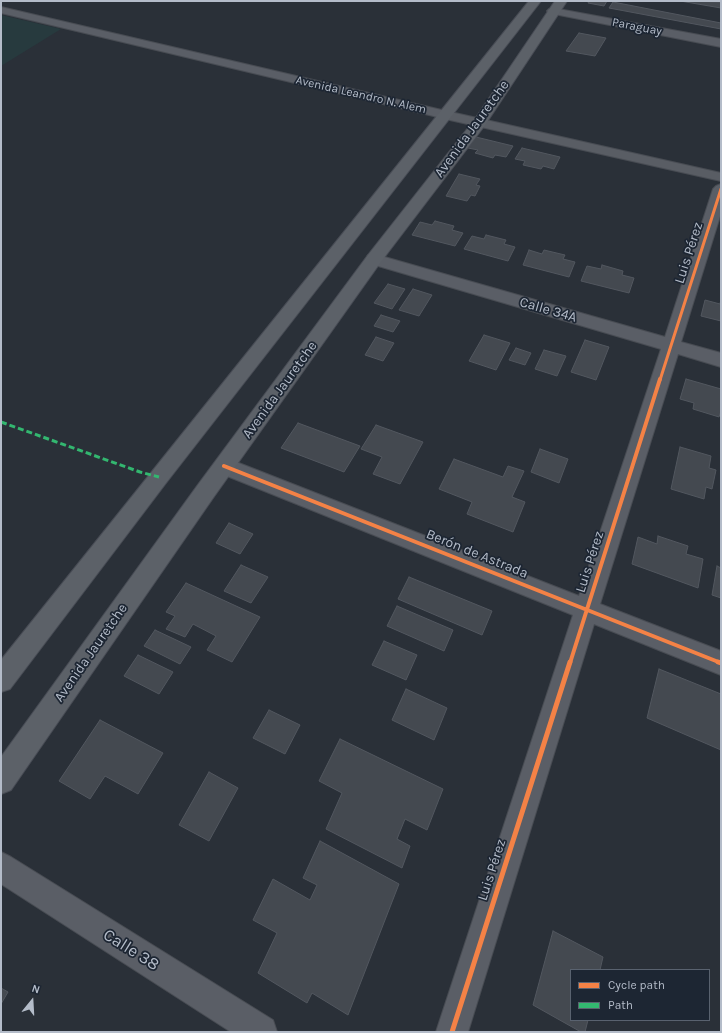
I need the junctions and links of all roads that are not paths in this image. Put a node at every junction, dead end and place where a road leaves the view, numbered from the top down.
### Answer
1 (535, 1) edge
2 (557, 6) edge
3 (1, 10) edge
4 (721, 43) edge
5 (463, 119) junction
6 (721, 177) edge
7 (721, 189) edge
8 (374, 260) junction
9 (671, 346) junction
10 (721, 360) edge
11 (224, 466) junction
12 (587, 610) junction
13 (721, 663) edge
14 (1, 680) edge
15 (1, 780) edge
16 (1, 867) edge
17 (261, 1032) edge
18 (452, 1032) edge

1 - 5 main road, Avenida Jauretche
2 - 4 street, Paraguay
2 - 5 main road, Avenida Jauretche
3 - 5 street, Avenida Leandro N. Alem
5 - 6 main road, Avenida Leandro N. Alem
5 - 8 main road, Avenida Jauretche
5 - 14 main road, Avenida Jauretche
7 - 9 street, Luis Pérez
8 - 9 street, Calle 34A
8 - 11 main road, Avenida Jauretche
9 - 10 street, Calle 34A
9 - 12 street, Luis Pérez
11 - 12 street, Berón de Astrada
11 - 15 main road, Avenida Jauretche
12 - 13 street, Berón de Astrada
12 - 18 street, Luis Pérez
16 - 17 street, Calle 38

